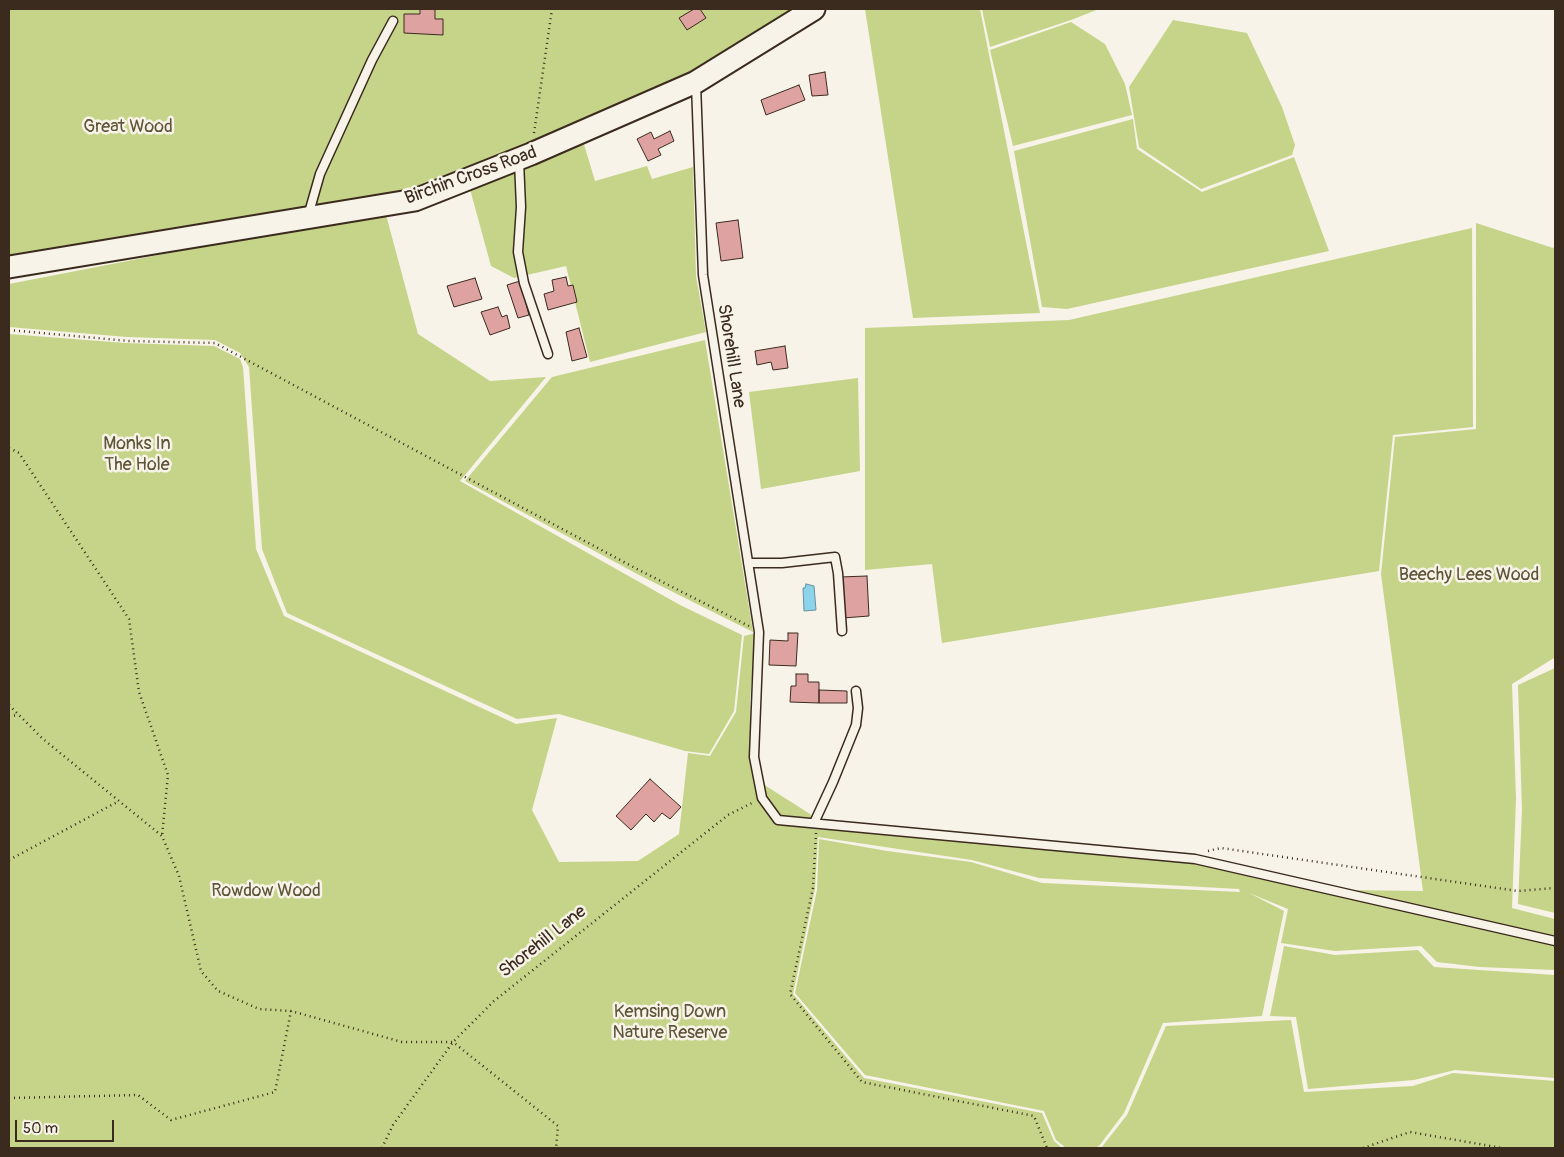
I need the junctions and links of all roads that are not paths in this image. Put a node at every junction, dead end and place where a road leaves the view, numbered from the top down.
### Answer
1 (814, 9) edge
2 (393, 21) dead end
3 (696, 82) junction
4 (525, 157) junction
5 (307, 218) junction
6 (9, 267) edge
7 (548, 354) dead end
8 (748, 563) junction
9 (842, 631) dead end
10 (856, 691) dead end
11 (815, 824) junction
12 (1555, 940) edge

1 - 3 street, Birchin Cross Road
2 - 5 lane
3 - 4 street, Birchin Cross Road
3 - 8 lane, Shorehill Lane
4 - 5 street, Birchin Cross Road
4 - 7 lane
5 - 6 street, Birchin Cross Road
8 - 9 lane
8 - 11 lane, Shorehill Lane
10 - 11 lane
11 - 12 lane

